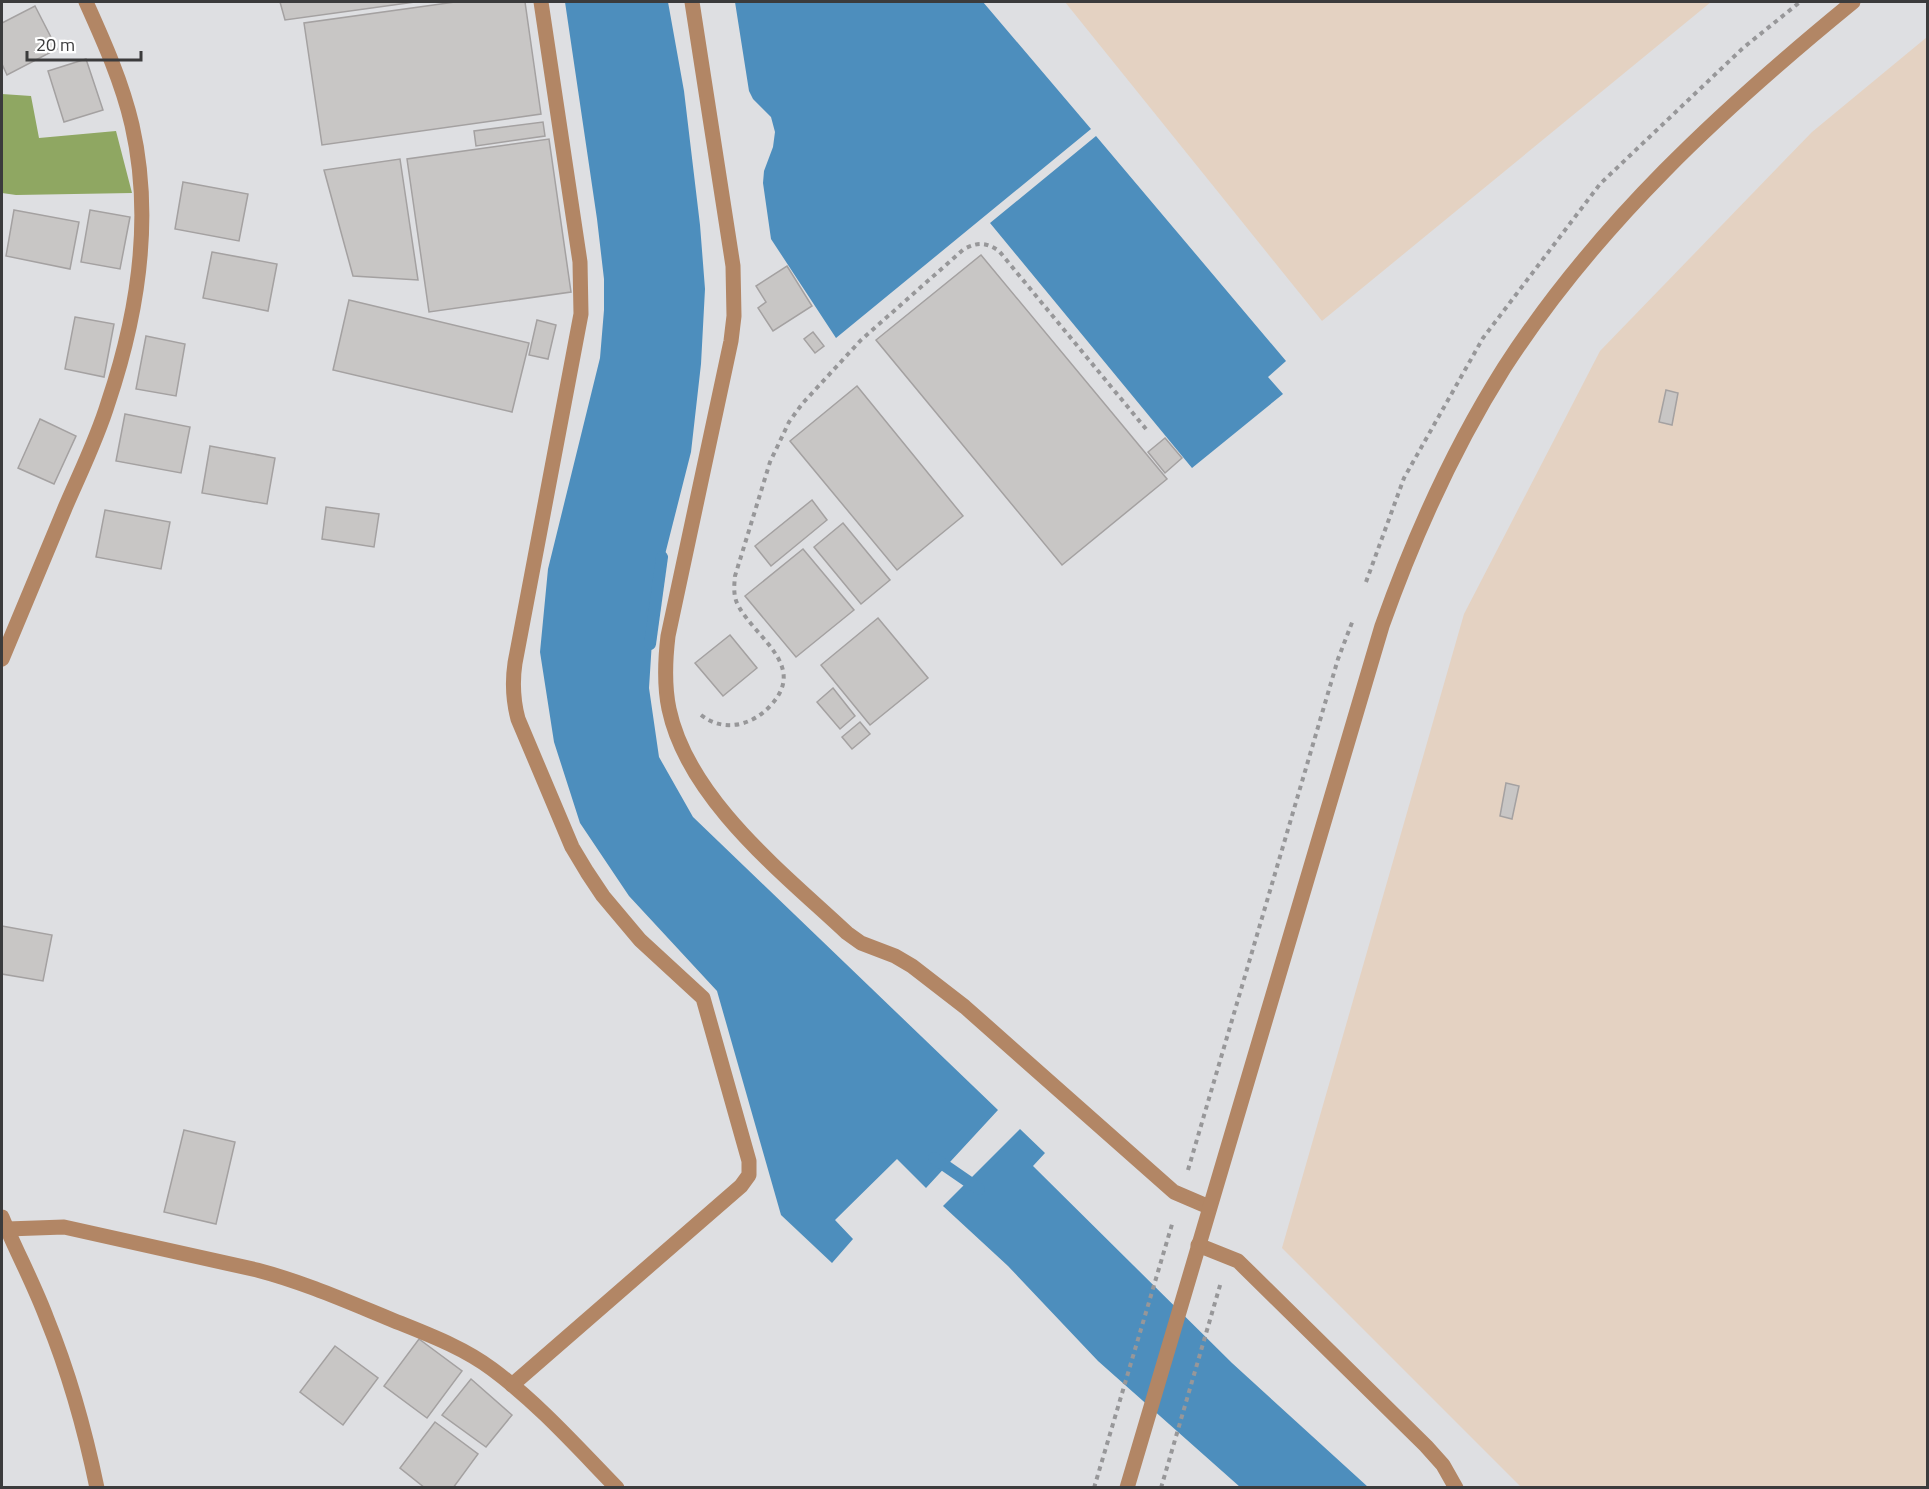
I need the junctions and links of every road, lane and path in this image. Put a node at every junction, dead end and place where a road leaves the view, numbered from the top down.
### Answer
1 (86, 2) edge
2 (541, 2) edge
3 (692, 2) edge
4 (1853, 2) edge
5 (1146, 429) dead end
6 (2, 659) edge
7 (697, 712) dead end
8 (1209, 1207) junction
9 (4, 1223) edge
10 (1172, 1225) dead end
11 (1198, 1245) junction
12 (1224, 1272) dead end
13 (512, 1385) junction
14 (97, 1488) edge
15 (617, 1488) edge
16 (1094, 1488) edge
17 (1127, 1488) edge
18 (1161, 1488) edge
19 (1456, 1488) edge

1 - 6 street
2 - 13 street
3 - 8 street
4 - 8 street
5 - 7 path
8 - 11 street
9 - 13 street
9 - 14 street
10 - 16 path
11 - 17 street
11 - 19 street
12 - 18 path
13 - 15 street

